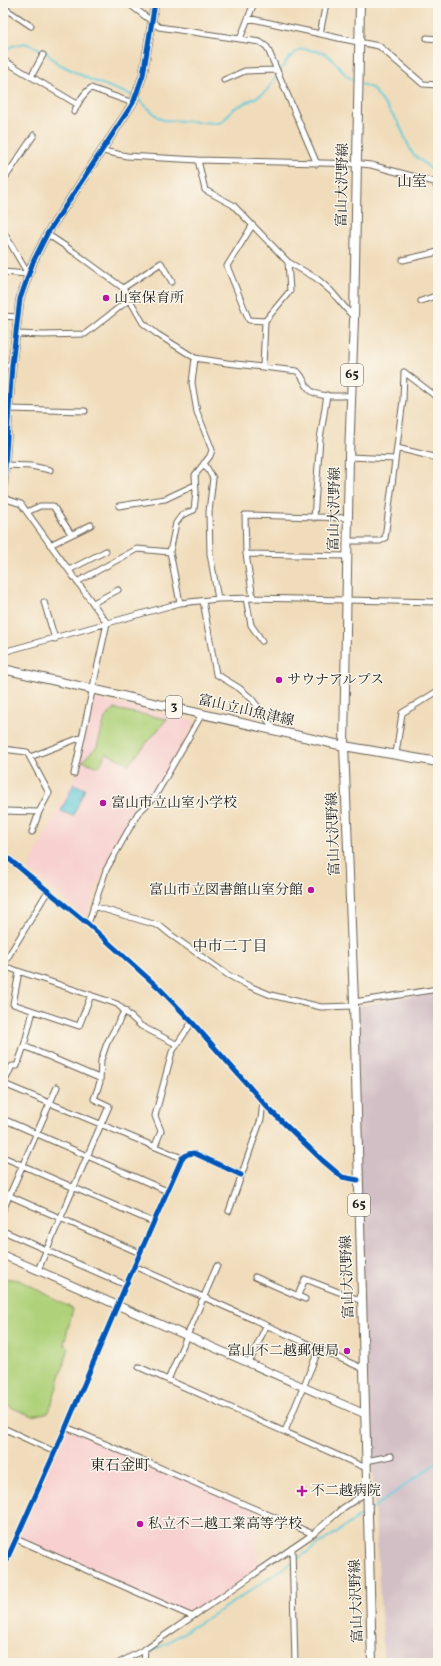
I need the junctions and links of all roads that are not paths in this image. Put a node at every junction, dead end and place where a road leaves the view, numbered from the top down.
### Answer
1 (5, 3) edge
2 (128, 3) edge
3 (155, 3) edge
4 (254, 3) edge
5 (326, 3) edge
6 (360, 3) edge
7 (248, 18) junction
8 (152, 23) junction
9 (31, 26) dead end
10 (320, 34) junction
11 (427, 38) dead end
12 (240, 39) junction
13 (438, 39) edge
14 (359, 42) junction
15 (43, 55) dead end
16 (3, 60) edge
17 (276, 70) junction
18 (31, 77) junction
19 (224, 80) dead end
20 (438, 85) edge
21 (133, 103) junction
22 (77, 104) junction
23 (74, 112) dead end
24 (34, 135) dead end
25 (102, 152) junction
26 (198, 160) junction
27 (357, 163) junction
28 (317, 164) junction
29 (3, 180) edge
30 (436, 182) edge
31 (438, 190) edge
32 (252, 226) junction
33 (3, 231) edge
34 (47, 234) junction
35 (438, 252) edge
36 (402, 260) dead end
37 (288, 262) junction
38 (3, 272) edge
39 (28, 274) junction
40 (172, 282) dead end
41 (123, 288) junction
42 (438, 295) edge
43 (130, 299) junction
44 (421, 301) dead end
45 (3, 316) edge
46 (17, 317) junction
47 (354, 318) junction
48 (266, 321) junction
49 (16, 334) junction
50 (195, 358) junction
51 (3, 365) edge
52 (12, 365) junction
53 (263, 367) junction
54 (327, 395) junction
55 (351, 396) junction
56 (438, 398) edge
57 (7, 406) edge
58 (85, 411) dead end
59 (397, 448) junction
60 (349, 456) junction
61 (438, 458) edge
62 (395, 459) junction
63 (204, 463) junction
64 (5, 465) junction
65 (50, 470) dead end
66 (195, 485) junction
67 (3, 495) edge
68 (3, 498) edge
69 (119, 506) dead end
70 (27, 512) junction
71 (314, 518) junction
72 (348, 518) junction
73 (90, 525) dead end
74 (71, 534) junction
75 (347, 541) junction
76 (50, 545) junction
77 (106, 551) dead end
78 (170, 552) junction
79 (246, 554) junction
80 (347, 556) junction
81 (69, 570) junction
82 (77, 582) junction
83 (118, 590) dead end
84 (246, 598) junction
85 (253, 598) junction
86 (218, 599) junction
87 (203, 600) junction
88 (346, 600) junction
89 (44, 602) dead end
90 (438, 602) edge
91 (93, 603) junction
92 (180, 603) junction
93 (107, 623) junction
94 (55, 638) junction
95 (262, 641) dead end
96 (3, 652) edge
97 (3, 669) edge
98 (92, 689) junction
99 (438, 691) edge
100 (202, 714) junction
101 (275, 731) junction
102 (82, 737) junction
103 (344, 746) junction
104 (3, 749) edge
105 (396, 754) junction
106 (30, 757) junction
107 (438, 762) edge
108 (74, 774) dead end
109 (3, 811) edge
110 (38, 812) junction
111 (32, 832) dead end
112 (3, 854) edge
113 (48, 891) junction
114 (93, 906) junction
115 (88, 924) junction
116 (3, 966) edge
117 (19, 972) junction
118 (438, 988) edge
119 (91, 996) junction
120 (354, 1004) junction
121 (125, 1010) junction
122 (33, 1011) junction
123 (192, 1022) junction
124 (176, 1044) junction
125 (24, 1046) junction
126 (99, 1078) junction
127 (3, 1084) edge
128 (57, 1087) dead end
129 (50, 1102) junction
130 (263, 1102) junction
131 (3, 1119) edge
132 (101, 1125) junction
133 (36, 1134) junction
134 (155, 1146) junction
135 (88, 1156) junction
136 (3, 1157) edge
137 (182, 1158) junction
138 (22, 1165) junction
139 (241, 1175) junction
140 (358, 1180) junction
141 (74, 1187) junction
142 (167, 1191) junction
143 (3, 1193) edge
144 (9, 1196) junction
145 (3, 1210) edge
146 (229, 1211) dead end
147 (61, 1219) junction
148 (154, 1222) junction
149 (3, 1231) edge
150 (47, 1250) junction
151 (140, 1253) junction
152 (3, 1255) edge
153 (134, 1266) junction
154 (217, 1266) dead end
155 (38, 1270) junction
156 (255, 1277) dead end
157 (126, 1285) junction
158 (298, 1296) junction
159 (203, 1297) junction
160 (305, 1299) dead end
161 (362, 1301) junction
162 (118, 1304) junction
163 (266, 1326) junction
164 (187, 1335) junction
165 (319, 1349) junction
166 (250, 1363) junction
167 (139, 1367) dead end
168 (364, 1369) junction
169 (168, 1380) junction
170 (304, 1387) junction
171 (365, 1414) junction
172 (66, 1427) junction
173 (3, 1428) edge
174 (285, 1432) junction
175 (55, 1452) junction
176 (391, 1456) dead end
177 (366, 1464) junction
178 (367, 1492) junction
179 (313, 1534) junction
180 (16, 1539) junction
181 (292, 1548) junction
182 (3, 1568) edge
183 (192, 1616) junction
184 (145, 1648) junction
185 (119, 1663) edge
186 (144, 1663) edge
187 (295, 1663) edge
188 (372, 1663) edge

1 - 9 street
2 - 8 street
3 - 8 street
4 - 7 street
5 - 10 street
6 - 14 main road, 富山大沢野線 / 65
7 - 10 street
7 - 12 street
8 - 12 street
8 - 21 street
10 - 14 street
11 - 13 street
12 - 17 street
14 - 20 street
14 - 27 main road, 富山大沢野線 / 65
15 - 18 street
16 - 18 street
17 - 19 street
17 - 28 street
18 - 22 street
21 - 22 street
21 - 25 street
22 - 23 street
24 - 29 street
25 - 26 street
25 - 34 street
26 - 28 street
26 - 32 street
27 - 28 street
27 - 30 street
27 - 47 main road, 富山大沢野線 / 65
30 - 31 street
32 - 37 street
32 - 48 street
33 - 39 street
34 - 39 street
34 - 41 street
35 - 36 street
37 - 47 street
37 - 48 street
38 - 39 street
39 - 46 street
40 - 41 street
41 - 43 street
42 - 44 street
43 - 49 street
43 - 50 street
45 - 46 street
46 - 49 street
47 - 55 main road, 富山大沢野線 / 65
48 - 53 street
49 - 52 street
50 - 53 street
50 - 63 street
51 - 52 street
52 - 57 street
53 - 54 street
54 - 55 street
54 - 71 street
55 - 60 main road, 富山大沢野線 / 65
56 - 59 street
57 - 58 street
57 - 64 street
59 - 61 street
59 - 62 street
60 - 62 street
60 - 72 main road, 富山大沢野線 / 65
62 - 75 street
63 - 66 street
63 - 86 street
64 - 65 street
64 - 67 street
66 - 69 street
66 - 78 street
68 - 70 street
70 - 74 street
70 - 76 street
71 - 72 street
71 - 79 street
72 - 75 main road, 富山大沢野線 / 65
73 - 74 street
74 - 76 street
75 - 80 main road, 富山大沢野線 / 65
76 - 81 street
77 - 81 street
78 - 82 street
78 - 92 street
79 - 80 street
79 - 85 street
80 - 88 main road, 富山大沢野線 / 65
81 - 82 street
82 - 91 street
83 - 91 street
84 - 85 street
84 - 86 street
84 - 95 street
85 - 88 street
86 - 87 street
87 - 92 street
87 - 101 street
88 - 90 street
88 - 103 main road, 富山大沢野線 / 65
89 - 94 street
91 - 93 street
92 - 93 street
93 - 94 street
93 - 98 street
94 - 96 street
97 - 98 main road, 富山立山魚津線 / 3
98 - 100 main road, 富山立山魚津線 / 3
98 - 102 street
99 - 105 street
100 - 101 main road, 富山立山魚津線 / 3
100 - 114 street
101 - 103 main road, 富山立山魚津線 / 3
102 - 106 street
102 - 108 street
103 - 105 main road, 富山立山魚津線 / 3
103 - 120 main road, 富山大沢野線 / 65
104 - 106 street
105 - 107 main road, 富山立山魚津線 / 3
106 - 110 street
109 - 110 street
110 - 111 street
112 - 113 street
113 - 115 street
113 - 116 street
114 - 115 street
114 - 120 street
115 - 123 street
116 - 117 street
117 - 119 street
117 - 122 street
118 - 120 street
119 - 121 street
119 - 122 street
120 - 140 main road, 富山大沢野線 / 65
121 - 124 street
121 - 126 street
122 - 125 street
123 - 124 street
123 - 130 street
124 - 134 street
125 - 126 street
125 - 127 street
126 - 132 street
127 - 129 street
128 - 129 street
129 - 132 street
129 - 133 street
130 - 139 street
130 - 140 street
131 - 133 street
132 - 134 street
132 - 135 street
133 - 135 street
133 - 138 street
134 - 137 street
135 - 141 street
135 - 142 street
136 - 138 street
137 - 139 street
137 - 142 street
138 - 141 street
138 - 144 street
139 - 146 street
140 - 161 main road, 富山大沢野線 / 65
141 - 147 street
141 - 148 street
142 - 148 street
143 - 144 street
144 - 145 street
144 - 147 street
147 - 150 street
147 - 151 street
148 - 151 street
149 - 150 street
150 - 155 street
150 - 157 street
151 - 153 street
152 - 155 street
153 - 157 street
153 - 159 street
154 - 159 street
155 - 162 street
156 - 158 street
157 - 162 street
158 - 160 street
158 - 161 street
159 - 163 street
159 - 164 street
161 - 168 main road, 富山大沢野線 / 65
162 - 164 street
162 - 172 street
163 - 165 street
163 - 166 street
164 - 166 street
164 - 169 street
165 - 168 street
165 - 170 street
166 - 170 street
167 - 169 street
168 - 171 main road, 富山大沢野線 / 65
169 - 174 street
170 - 171 street
170 - 174 street
171 - 177 main road, 富山大沢野線 / 65
172 - 175 street
172 - 179 street
173 - 175 street
174 - 177 street
175 - 180 street
176 - 177 street
177 - 178 main road, 富山大沢野線 / 65
178 - 179 street
178 - 188 main road, 富山大沢野線 / 65
179 - 181 street
180 - 182 street
180 - 183 street
181 - 183 street
181 - 187 street
183 - 184 street
184 - 185 street
184 - 186 street

